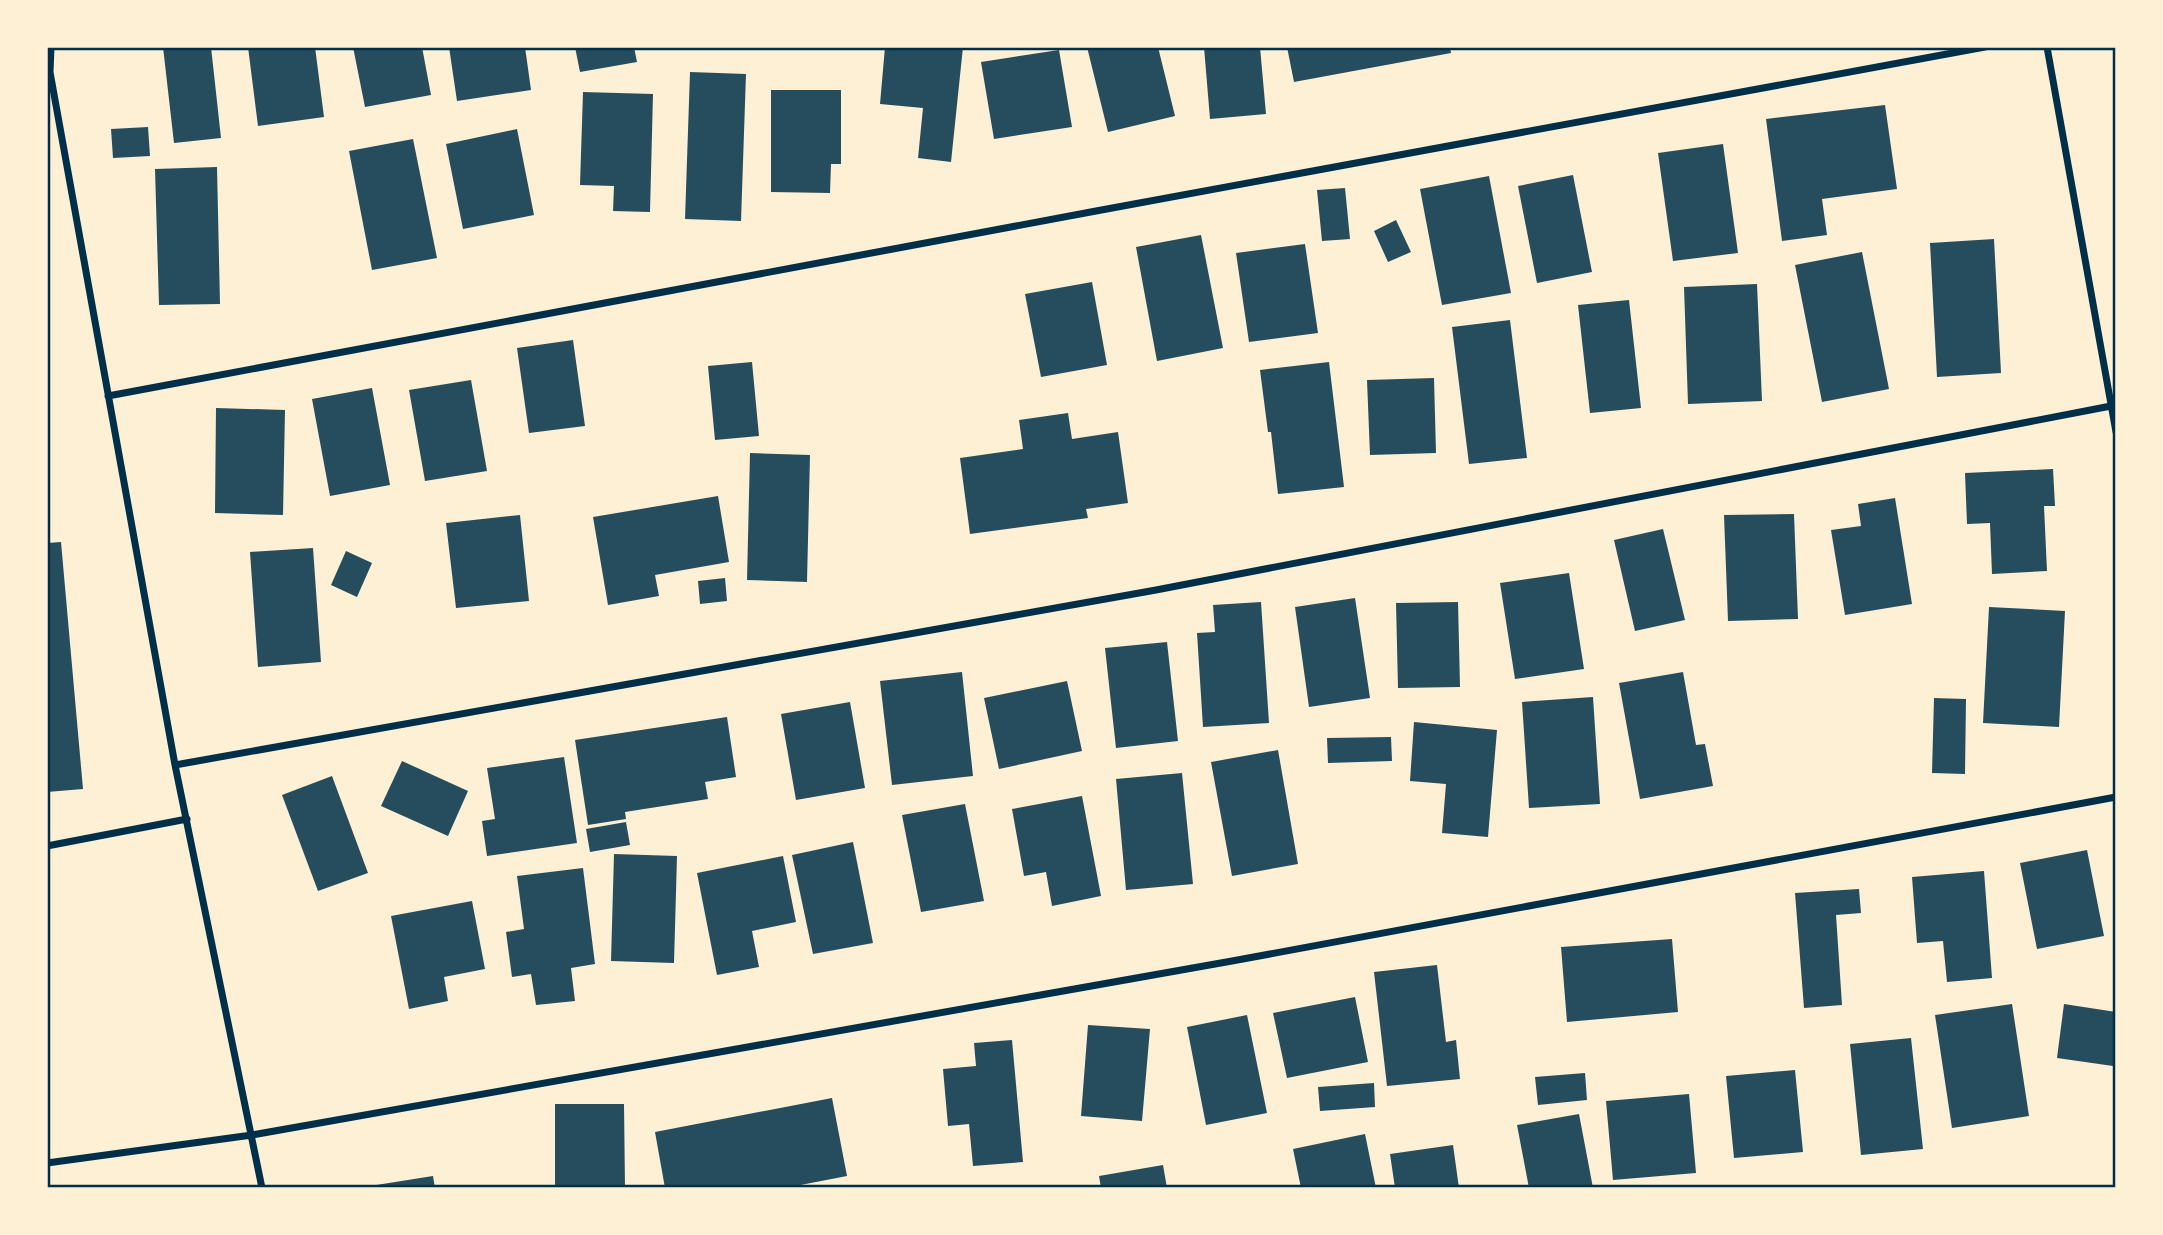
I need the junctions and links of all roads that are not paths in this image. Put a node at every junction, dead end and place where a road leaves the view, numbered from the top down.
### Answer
1 (51, 47) edge
2 (1985, 47) edge
3 (2047, 47) edge
4 (108, 396) junction
5 (2111, 407) junction
6 (2116, 432) edge
7 (175, 765) junction
8 (2116, 797) edge
9 (187, 819) junction
10 (47, 846) edge
11 (252, 1135) junction
12 (47, 1163) edge
13 (262, 1188) edge

1 - 4 street
2 - 4 street
3 - 5 street
4 - 7 street
5 - 6 street
5 - 7 street
7 - 9 street
8 - 11 street
9 - 10 street
9 - 11 street
11 - 12 street
11 - 13 street

